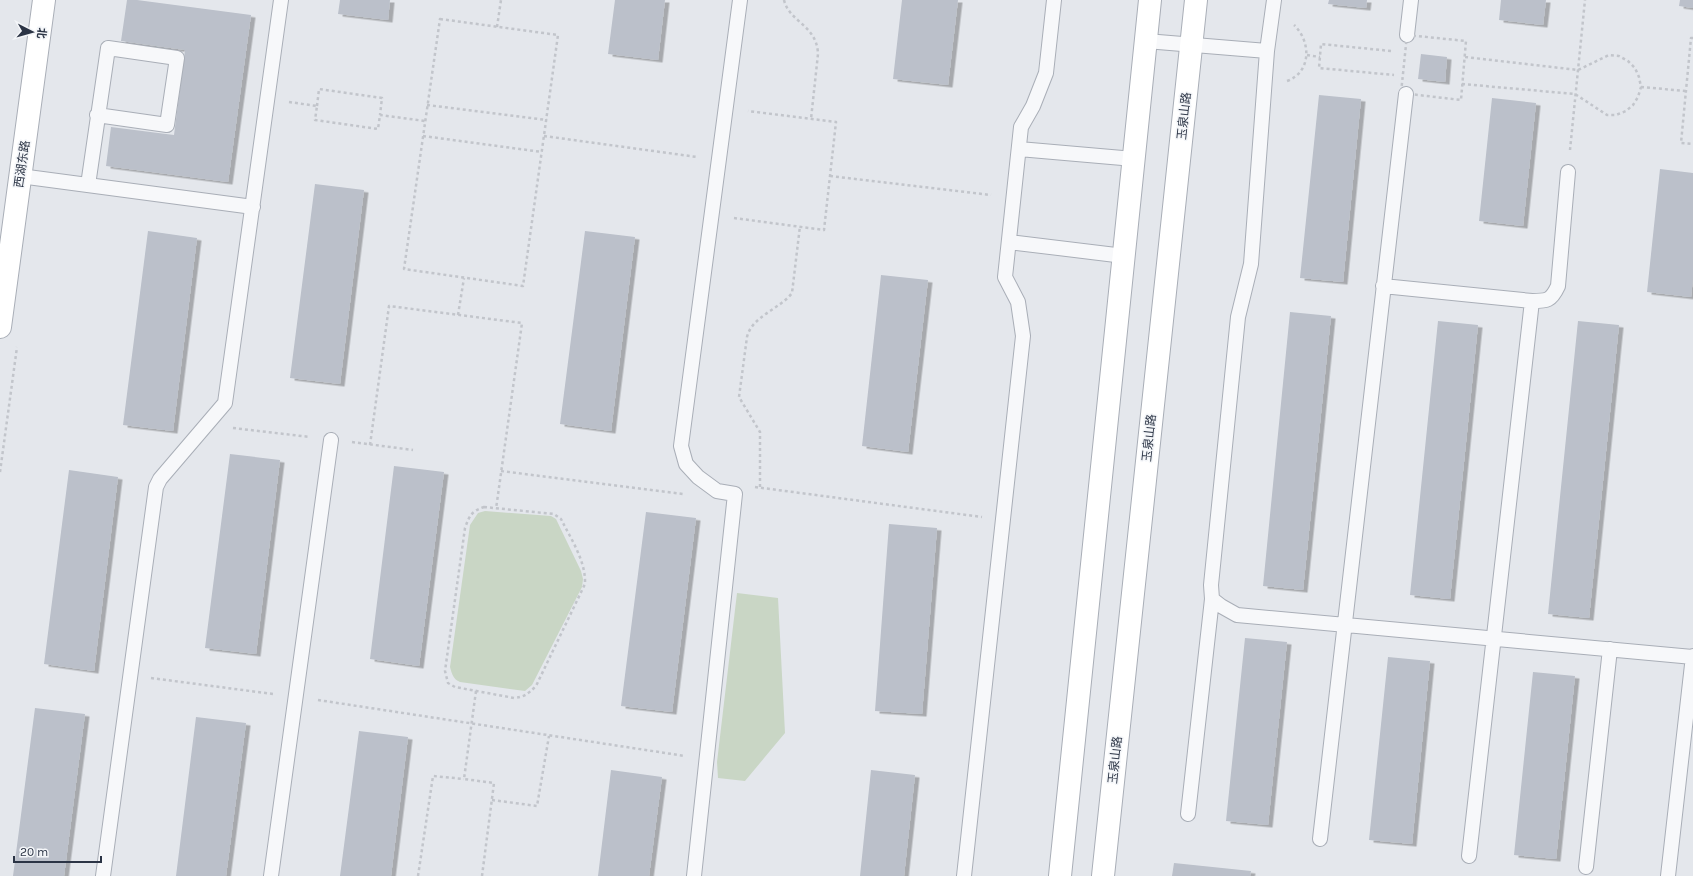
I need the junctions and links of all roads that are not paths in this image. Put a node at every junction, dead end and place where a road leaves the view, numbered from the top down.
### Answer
1 (44, 0) edge
2 (281, 0) edge
3 (740, 0) edge
4 (1054, 0) edge
5 (1150, 0) edge
6 (1196, 0) edge
7 (1411, 0) edge
8 (1273, 6) edge
9 (1407, 35) road end
10 (1146, 41) junction
11 (1191, 45) junction
12 (1267, 51) junction
13 (1406, 94) road end
14 (97, 115) junction
15 (1019, 149) junction
16 (1134, 159) junction
17 (1568, 172) road end
18 (20, 176) junction
19 (88, 186) junction
20 (253, 207) junction
21 (1009, 242) junction
22 (1124, 256) junction
23 (1383, 286) junction
24 (1532, 301) junction
25 (0, 327) edge
26 (330, 440) dead end
27 (1212, 599) junction
28 (1345, 625) junction
29 (1494, 638) junction
30 (1610, 649) junction
31 (1693, 657) edge
32 (1188, 814) dead end
33 (1320, 839) dead end
34 (1469, 856) dead end
35 (1586, 867) dead end
36 (103, 876) edge
37 (271, 876) edge
38 (694, 876) edge
39 (964, 876) edge
40 (1060, 876) edge
41 (1103, 876) edge
42 (1668, 876) edge

1 - 18 street, 西湖东路
2 - 20 lane
3 - 38 lane
4 - 15 lane
5 - 10 street
6 - 11 street, 玉泉山路
7 - 9 lane
8 - 12 lane
10 - 11 lane
10 - 16 street
11 - 12 lane
11 - 41 street, 玉泉山路
12 - 27 lane
13 - 23 lane
14 - 14 lane
14 - 19 lane
15 - 16 lane
15 - 21 lane
16 - 22 street
17 - 24 lane
18 - 19 lane
18 - 25 street, 西湖东路
19 - 20 lane
20 - 36 lane
21 - 22 lane
21 - 39 lane
22 - 40 street
23 - 24 lane
23 - 28 lane
24 - 29 lane
26 - 37 lane
27 - 28 lane
27 - 32 lane
28 - 29 lane
28 - 33 lane
29 - 30 lane
29 - 34 lane
30 - 31 lane
30 - 35 lane
31 - 42 lane

